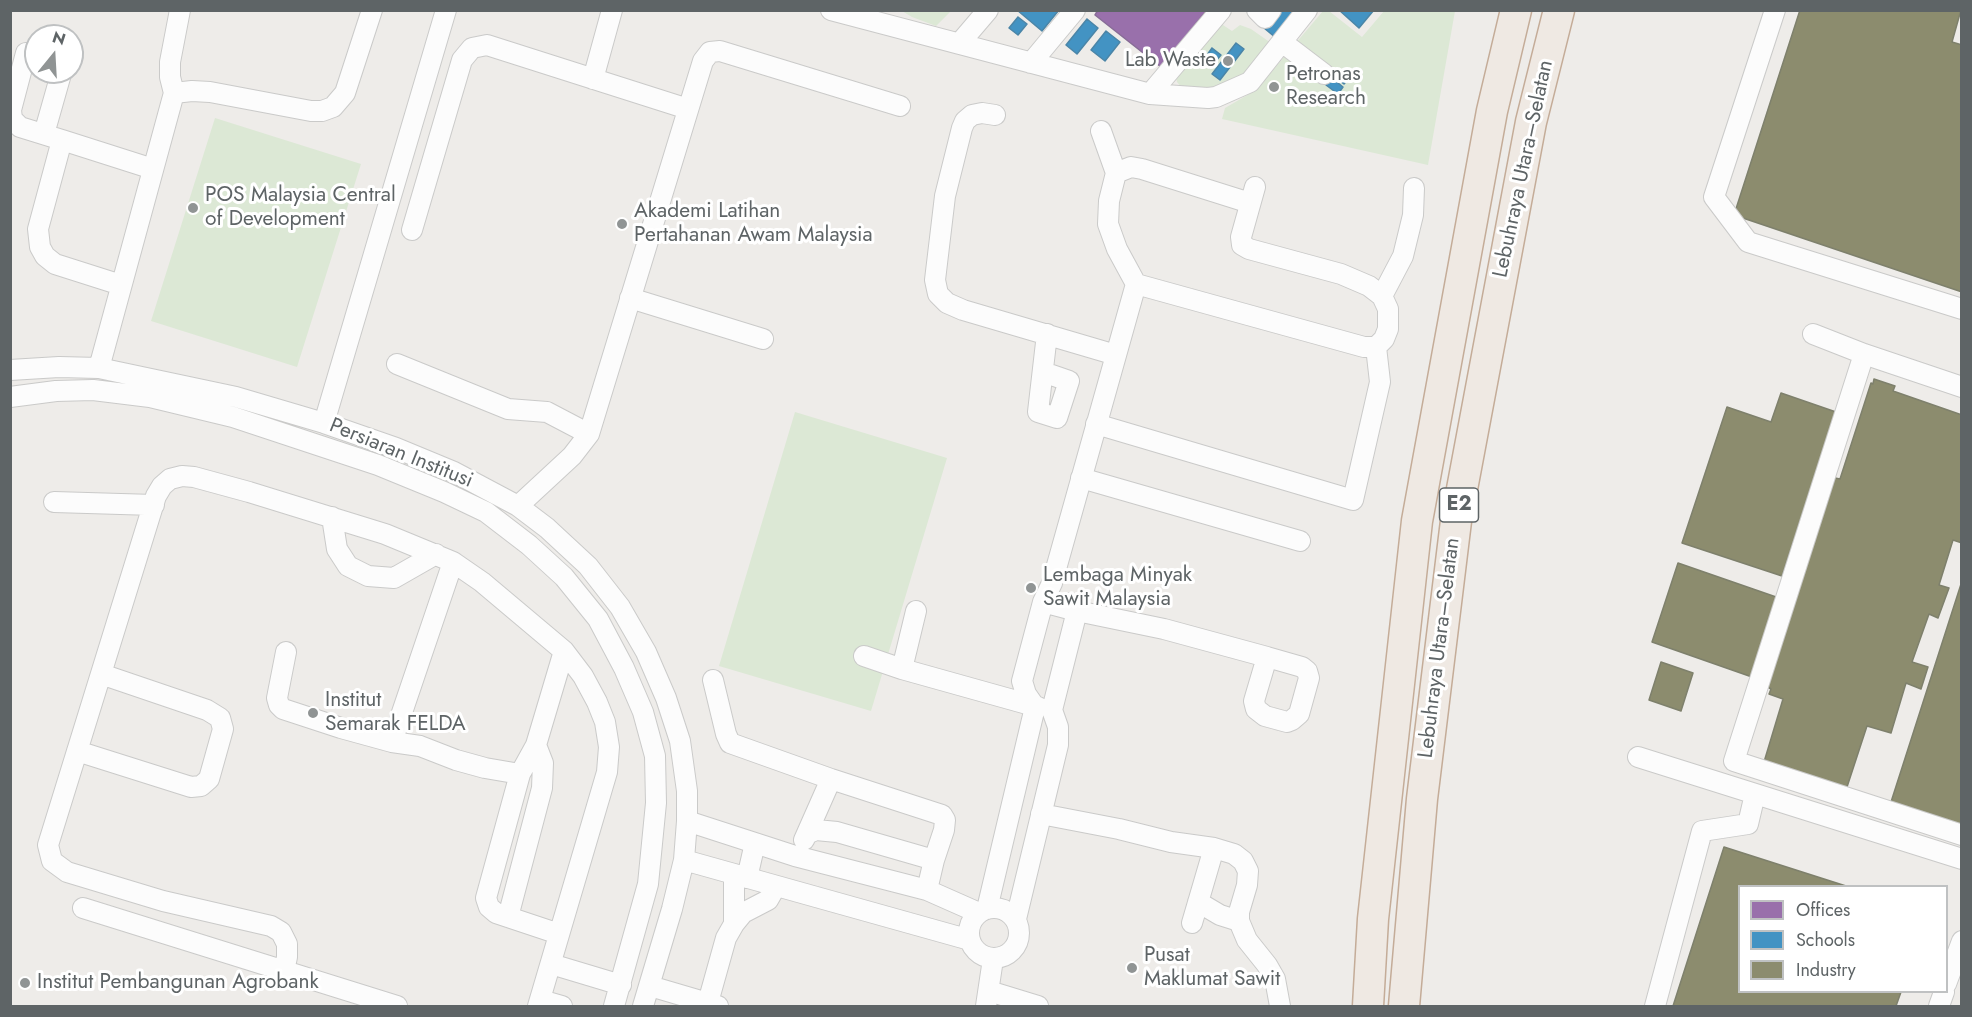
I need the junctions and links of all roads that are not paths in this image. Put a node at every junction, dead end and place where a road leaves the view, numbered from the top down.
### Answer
1 (180, 10) edge
2 (372, 10) edge
3 (446, 10) edge
4 (612, 10) edge
5 (831, 10) edge
6 (988, 10) edge
7 (1075, 10) edge
8 (1221, 10) edge
9 (1257, 10) edge
10 (1271, 10) edge
11 (1308, 10) edge
12 (1516, 10) edge
13 (1559, 10) edge
14 (1775, 10) edge
15 (861, 14) edge
16 (1282, 42) junction
17 (959, 44) junction
18 (24, 61) edge
19 (1031, 63) junction
20 (1324, 74) dead end
21 (593, 79) junction
22 (60, 84) edge
23 (174, 93) junction
24 (1150, 94) junction
25 (900, 106) dead end
26 (688, 109) junction
27 (994, 115) dead end
28 (1101, 131) dead end
29 (53, 137) junction
30 (153, 169) junction
31 (1116, 173) junction
32 (1414, 188) dead end
33 (412, 230) dead end
34 (1136, 284) junction
35 (120, 285) junction
36 (1382, 296) junction
37 (630, 298) junction
38 (1962, 309) edge
39 (1047, 334) junction
40 (1813, 334) dead end
41 (763, 339) dead end
42 (1376, 347) junction
43 (1864, 354) junction
44 (1116, 355) junction
45 (397, 364) dead end
46 (99, 368) junction
47 (10, 370) edge
48 (1043, 372) dead end
49 (1962, 387) edge
50 (10, 397) edge
51 (324, 423) junction
52 (1096, 424) junction
53 (589, 434) junction
54 (1081, 478) junction
55 (54, 502) dead end
56 (154, 505) junction
57 (518, 506) junction
58 (332, 517) junction
59 (1300, 541) dead end
60 (444, 558) junction
61 (1052, 583) junction
62 (1042, 602) junction
63 (916, 611) dead end
64 (1077, 611) junction
65 (564, 651) junction
66 (286, 652) dead end
67 (864, 656) dead end
68 (1267, 657) dead end
69 (902, 669) junction
70 (101, 674) junction
71 (713, 680) dead end
72 (1043, 708) junction
73 (392, 742) junction
74 (536, 745) junction
75 (77, 751) junction
76 (1638, 757) dead end
77 (520, 774) junction
78 (831, 779) junction
79 (1755, 794) junction
80 (1041, 814) junction
81 (687, 821) junction
82 (724, 833) junction
83 (1962, 835) edge
84 (754, 843) junction
85 (802, 845) junction
86 (1214, 848) junction
87 (1962, 859) edge
88 (684, 860) junction
89 (934, 860) junction
90 (741, 876) junction
91 (776, 886) junction
92 (927, 890) junction
93 (1198, 902) junction
94 (83, 908) dead end
95 (983, 911) junction
96 (508, 917) junction
97 (1016, 920) junction
98 (1239, 921) junction
99 (1192, 923) dead end
100 (734, 924) junction
101 (559, 934) junction
102 (970, 940) junction
103 (1962, 941) edge
104 (993, 959) junction
105 (551, 964) junction
106 (284, 972) junction
107 (1948, 981) edge
108 (621, 985) junction
109 (650, 986) junction
110 (987, 999) edge
111 (540, 1003) edge
112 (397, 1006) edge
113 (562, 1006) edge
114 (614, 1006) edge
115 (643, 1006) edge
116 (711, 1006) edge
117 (1038, 1006) edge
118 (1280, 1006) edge
119 (1368, 1006) edge
120 (1404, 1006) edge
121 (1655, 1006) edge

1 - 23 street
2 - 23 street
3 - 51 street
4 - 21 street
5 - 15 street
6 - 17 street
7 - 19 street
8 - 24 street
9 - 10 street
11 - 16 street
12 - 119 highway, Lebuhraya Utara–Selatan / E2
13 - 120 highway, Lebuhraya Utara–Selatan / E2
14 - 38 street
15 - 17 street
16 - 20 street
16 - 24 street
17 - 19 street
18 - 29 street
19 - 24 street
21 - 26 street
21 - 33 street
22 - 29 street
23 - 30 street
25 - 26 street
26 - 37 street
27 - 39 street
28 - 31 street
29 - 30 street
29 - 35 street
30 - 35 street
31 - 34 street
31 - 36 street
32 - 36 street
34 - 42 street
34 - 44 street
35 - 46 street
36 - 42 street
37 - 41 street
37 - 53 street
39 - 44 street
39 - 48 street
40 - 43 street
42 - 52 street
43 - 49 street
43 - 83 street
44 - 52 street
45 - 53 street
46 - 47 street, Persiaran Institusi
46 - 51 street, Persiaran Institusi
50 - 108 street, Persiaran Institusi
51 - 57 street, Persiaran Institusi
52 - 54 street
53 - 57 street
54 - 59 street
54 - 61 street
55 - 56 street
56 - 58 street
56 - 70 street
57 - 81 street, Persiaran Institusi
58 - 60 street
58 - 60 street
60 - 65 street
60 - 73 street
61 - 62 street
61 - 64 street
62 - 64 street
62 - 72 street
63 - 69 street
64 - 68 street
64 - 72 street
65 - 74 street
65 - 101 street
66 - 73 street
67 - 69 street
69 - 72 street
70 - 75 street
70 - 75 street
71 - 78 street
72 - 80 street
72 - 95 street
73 - 77 street
74 - 77 street
74 - 96 street
75 - 106 street
76 - 79 street
77 - 96 street
78 - 85 street
78 - 89 street
79 - 87 street
79 - 121 street
80 - 86 street
80 - 97 street
81 - 82 street
81 - 88 street, Persiaran Institusi
82 - 84 street
82 - 85 street
84 - 85 street
84 - 90 street
85 - 89 street
85 - 92 street
86 - 93 street
86 - 98 street
88 - 90 street
88 - 109 street, Persiaran Institusi
89 - 92 street
90 - 91 street
90 - 100 street
91 - 100 street
91 - 102 street
92 - 95 street
93 - 98 street
93 - 99 street
94 - 106 street
95 - 97 street
95 - 102 street
96 - 101 street
97 - 104 street
98 - 118 street
100 - 116 street
101 - 105 street
102 - 104 street
103 - 107 street
104 - 110 street
105 - 108 street
105 - 111 street
106 - 112 street
108 - 114 street, Persiaran Institusi
109 - 115 street, Persiaran Institusi
109 - 116 street
110 - 117 street
111 - 113 street

